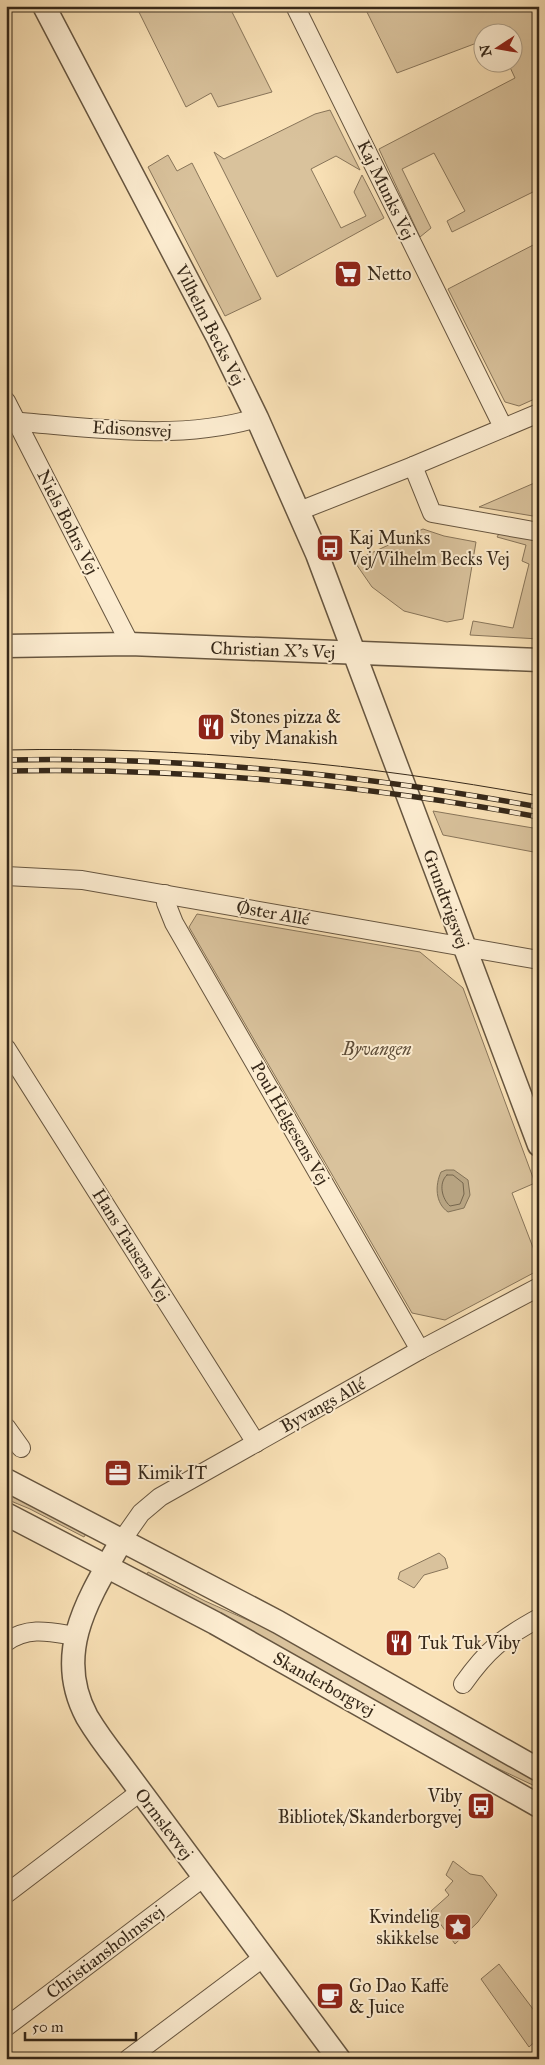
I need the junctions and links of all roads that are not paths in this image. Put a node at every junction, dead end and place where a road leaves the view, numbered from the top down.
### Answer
1 (44, 6) edge
2 (295, 6) edge
3 (6, 400) edge
4 (539, 412) edge
5 (257, 418) junction
6 (12, 421) edge
7 (503, 427) junction
8 (413, 466) junction
9 (299, 511) junction
10 (539, 532) edge
11 (130, 644) junction
12 (6, 646) edge
13 (354, 653) junction
14 (539, 660) edge
15 (6, 876) edge
16 (165, 894) junction
17 (464, 946) junction
18 (539, 960) edge
19 (6, 1048) edge
20 (539, 1145) edge
21 (539, 1287) edge
22 (420, 1350) junction
23 (6, 1427) edge
24 (256, 1443) junction
25 (21, 1448) dead end
26 (6, 1480) edge
27 (6, 1514) edge
28 (122, 1540) junction
29 (107, 1566) junction
30 (539, 1618) edge
31 (75, 1636) junction
32 (6, 1642) edge
33 (463, 1684) dead end
34 (539, 1770) edge
35 (140, 1792) junction
36 (539, 1806) edge
37 (204, 1877) junction
38 (6, 1894) edge
39 (264, 1957) junction
40 (6, 2028) edge
41 (128, 2059) edge
42 (339, 2059) edge

1 - 5 street, Vilhelm Becks Vej
2 - 7 street, Kaj Munks Vej
3 - 6 street, Niels Bohrs Vej
4 - 7 street
5 - 6 street, Edisonsvej
5 - 9 street, Vilhelm Becks Vej
6 - 11 street, Niels Bohrs Vej
7 - 8 street
8 - 9 street
8 - 10 street
9 - 13 street, Vilhelm Becks Vej
11 - 12 street, Christian X's Vej
11 - 13 street, Christian X's Vej
13 - 14 street, Christian X's Vej
13 - 17 street, Grundtvigsvej
15 - 16 street, Øster Allé
16 - 17 street, Øster Allé
16 - 22 street, Poul Helgesens Vej
17 - 18 street, Øster Allé
17 - 20 street, Grundtvigsvej
19 - 24 street, Hans Tausens Vej
21 - 22 street, Byvangs Allé
22 - 24 street, Byvangs Allé
23 - 25 street
24 - 28 street, Byvangs Allé
26 - 28 street, Skanderborgvej
27 - 29 street, Skanderborgvej
28 - 29 street
28 - 34 street, Skanderborgvej
29 - 31 street, Ormslevvej
29 - 36 street, Skanderborgvej
30 - 33 street
31 - 32 street
31 - 35 street, Ormslevvej
35 - 37 street, Ormslevvej
35 - 38 street
37 - 39 street, Ormslevvej
37 - 40 street, Christiansholmsvej
39 - 41 street
39 - 42 street, Ormslevvej

